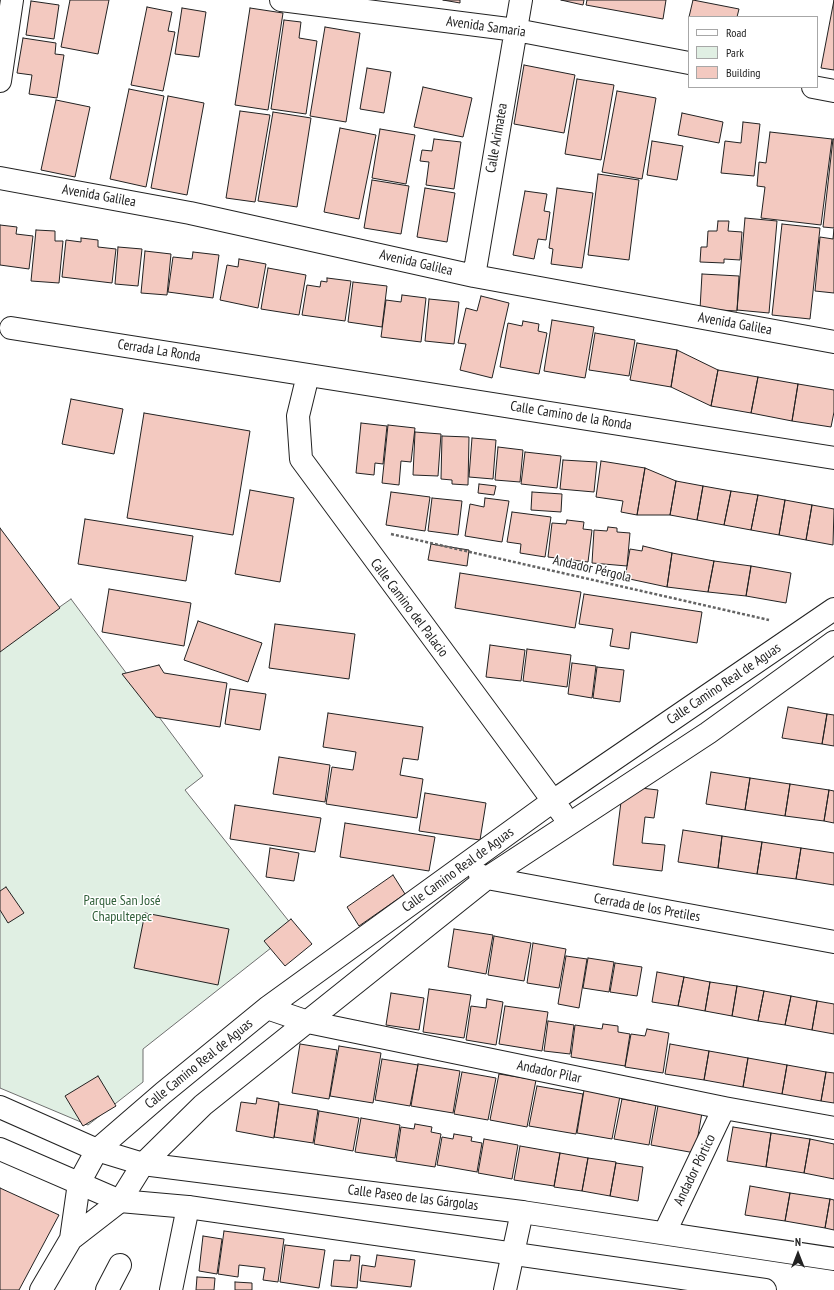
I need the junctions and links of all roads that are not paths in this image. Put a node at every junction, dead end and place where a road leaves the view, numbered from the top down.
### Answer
1 (12, 0) edge
2 (281, 0) edge
3 (521, 0) edge
4 (516, 30) junction
5 (688, 63) edge
6 (0, 81) edge
7 (818, 88) edge
8 (834, 91) edge
9 (0, 178) edge
10 (474, 276) junction
11 (11, 328) dead end
12 (834, 342) edge
13 (308, 375) junction
14 (834, 458) edge
15 (834, 609) edge
16 (834, 642) edge
17 (553, 801) junction
18 (570, 824) junction
19 (462, 867) junction
20 (487, 878) junction
21 (834, 942) edge
22 (267, 1008) junction
23 (308, 1022) junction
24 (0, 1107) edge
25 (724, 1108) junction
26 (834, 1128) edge
27 (0, 1149) edge
28 (97, 1150) junction
29 (143, 1164) junction
30 (78, 1183) junction
31 (120, 1201) junction
32 (188, 1206) junction
33 (522, 1212) junction
34 (665, 1232) junction
35 (71, 1239) junction
36 (513, 1253) junction
37 (834, 1259) edge
38 (120, 1265) dead end
39 (41, 1290) edge
40 (108, 1290) edge
41 (171, 1290) edge
42 (505, 1290) edge
43 (765, 1290) edge

1 - 6 street
2 - 4 street, Avenida Samaria
3 - 4 street, Calle Arimatea
4 - 5 street, Avenida Samaria
4 - 10 street, Calle Arimatea
7 - 8 street
9 - 10 street, Avenida Galilea
10 - 12 street, Avenida Galilea
11 - 13 street, Cerrada La Ronda
13 - 14 street, Calle Camino de la Ronda
13 - 17 street, Calle Camino del Palacio
15 - 17 street, Calle Camino Real de Aguas
16 - 18 street, Calle Camino Real de Aguas
17 - 18 street, Calle Camino del Palacio
17 - 19 street, Calle Camino Real de Aguas
18 - 20 street, Calle Camino Real de Aguas
19 - 20 street, Cerrada de los Pretiles
19 - 22 street, Calle Camino Real de Aguas
20 - 21 street, Cerrada de los Pretiles
20 - 23 street, Calle Camino Real de Aguas
22 - 23 street, Andador Pilar
22 - 28 street, Calle Camino Real de Aguas
23 - 25 street, Andador Pilar
23 - 29 street, Calle Camino Real de Aguas
24 - 28 street, Calle Paseo de las Gárgolas
25 - 26 street, Andador Pilar
25 - 34 street, Andador Pórtico
27 - 30 street
28 - 29 street, Calle Paseo de las Gárgolas
28 - 30 street, Calle Camino Real de Aguas
29 - 31 street, Calle Camino Real de Aguas
29 - 33 street, Calle Paseo de las Gárgolas
30 - 31 street
30 - 35 street
31 - 32 street
31 - 35 street
32 - 36 street
32 - 41 street
33 - 34 street, Calle Paseo de las Gárgolas
33 - 36 street
34 - 37 street, Calle Paseo de las Gárgolas
35 - 39 street
36 - 42 street
36 - 43 street
38 - 40 street

